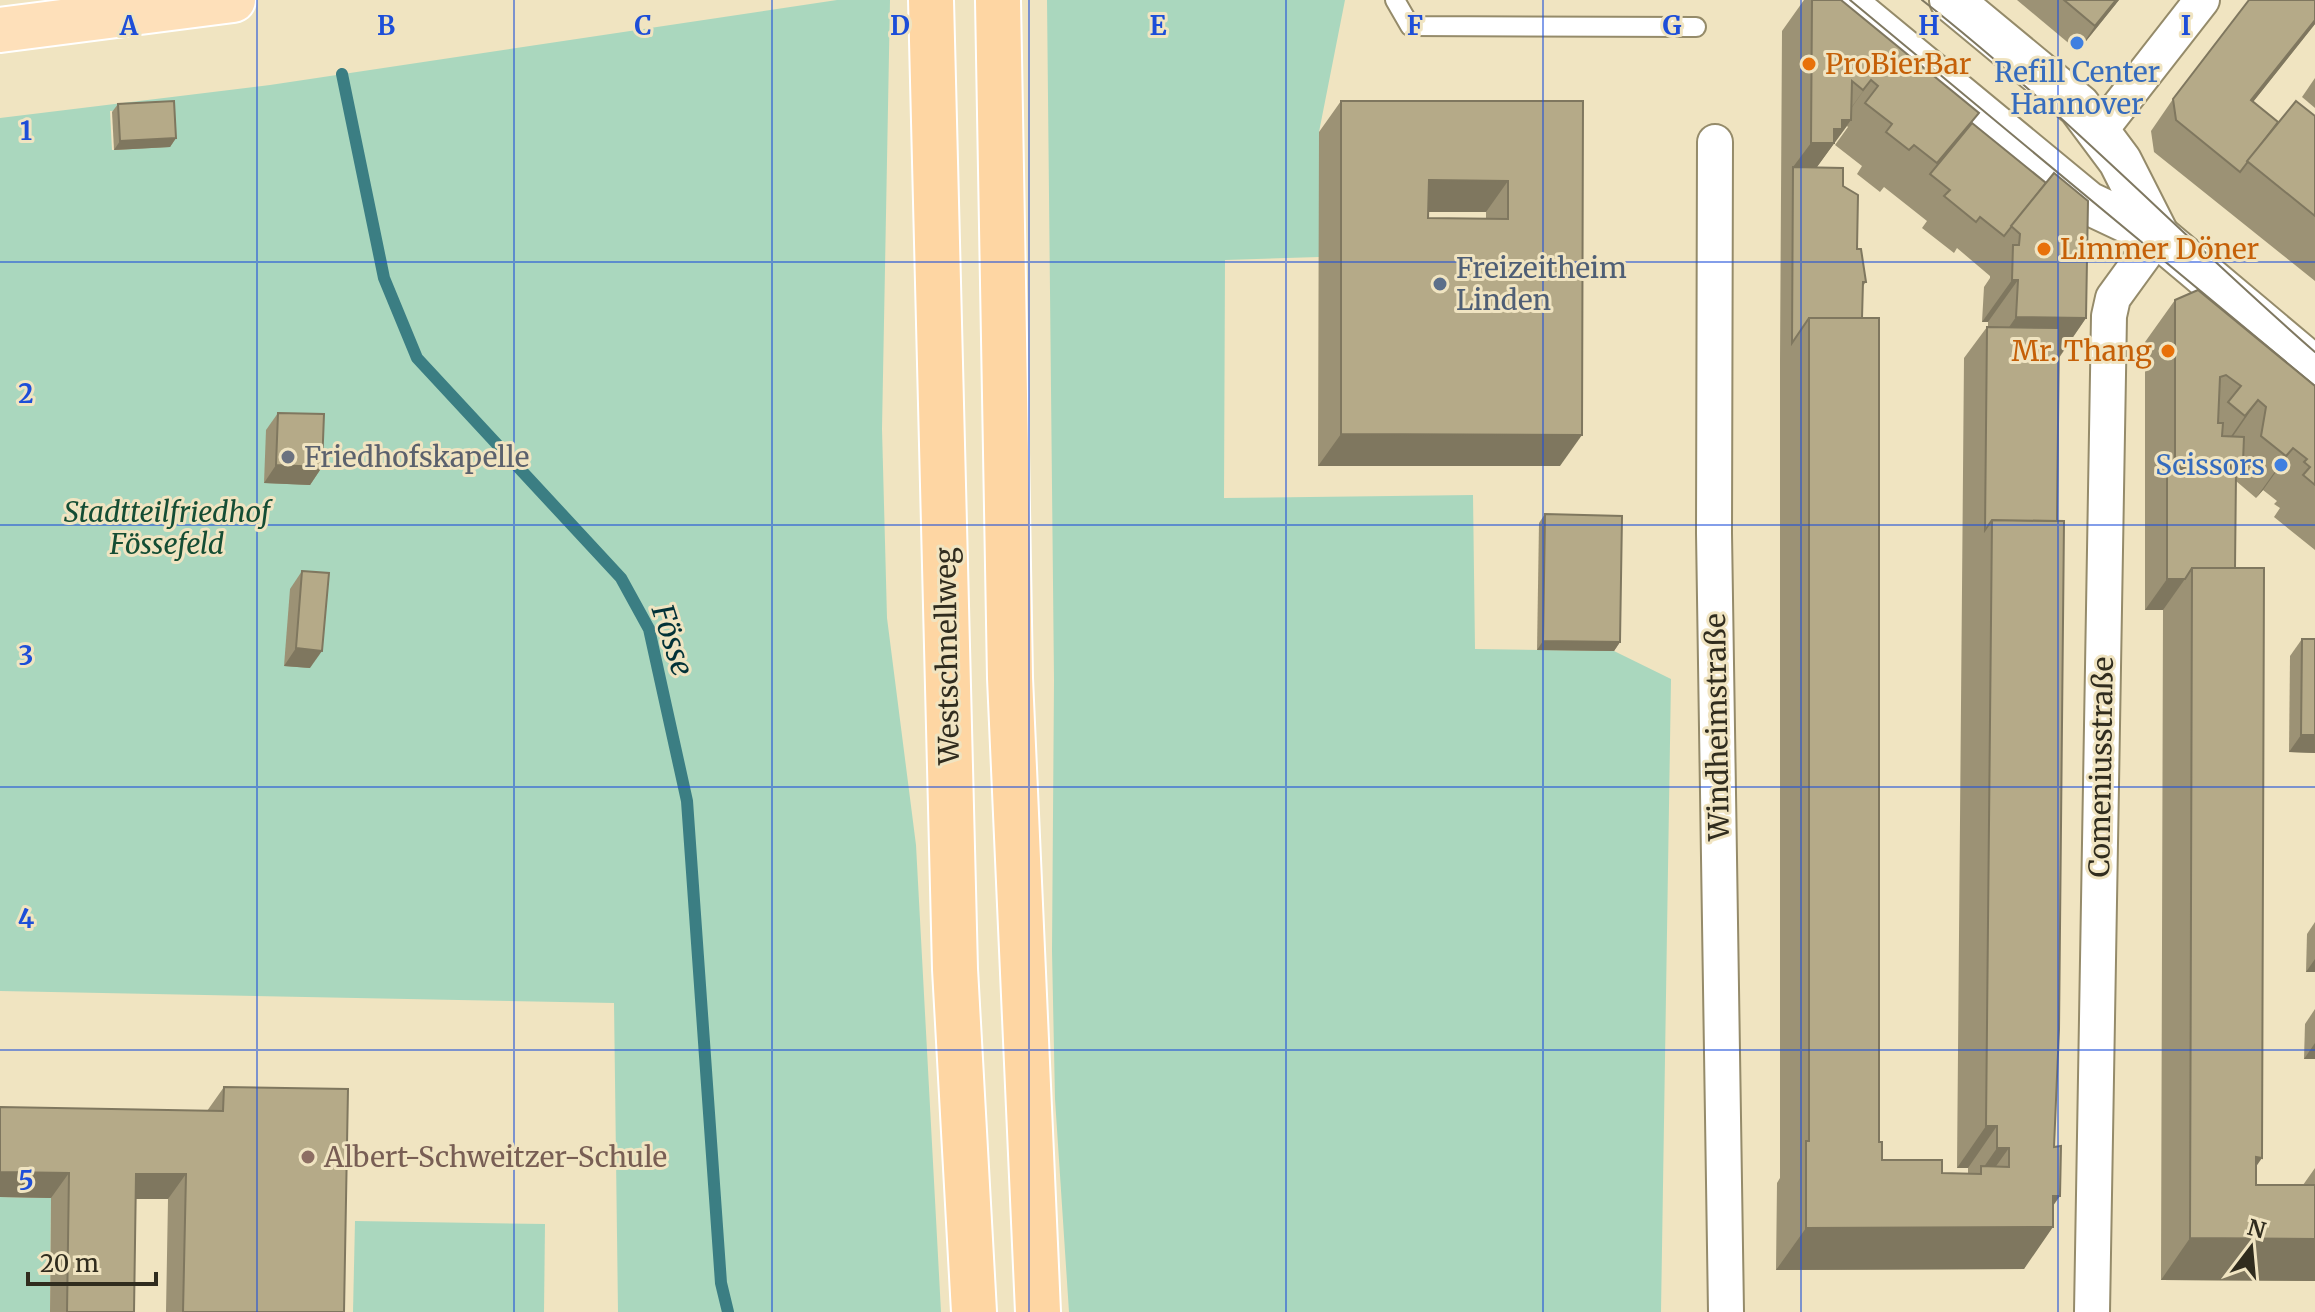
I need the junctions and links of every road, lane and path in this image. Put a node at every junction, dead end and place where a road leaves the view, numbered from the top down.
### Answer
1 (233, 0) edge
2 (1395, 0) edge
3 (1842, 0) edge
4 (1951, 0) edge
5 (2202, 0) edge
6 (998, 2) edge
7 (931, 7) edge
8 (1696, 27) dead end
9 (0, 30) edge
10 (2099, 132) junction
11 (1715, 142) dead end
12 (2158, 236) junction
13 (2315, 368) edge
14 (974, 1312) edge
15 (1038, 1312) edge
16 (1726, 1312) edge
17 (2092, 1312) edge

1 - 9 main road
2 - 8 lane
3 - 12 street
4 - 10 street
5 - 10 street
6 - 15 highway
7 - 14 highway, Westschnellweg
10 - 12 street
11 - 16 street, Windheimstraße
12 - 13 street
12 - 17 street, Comeniusstraße

